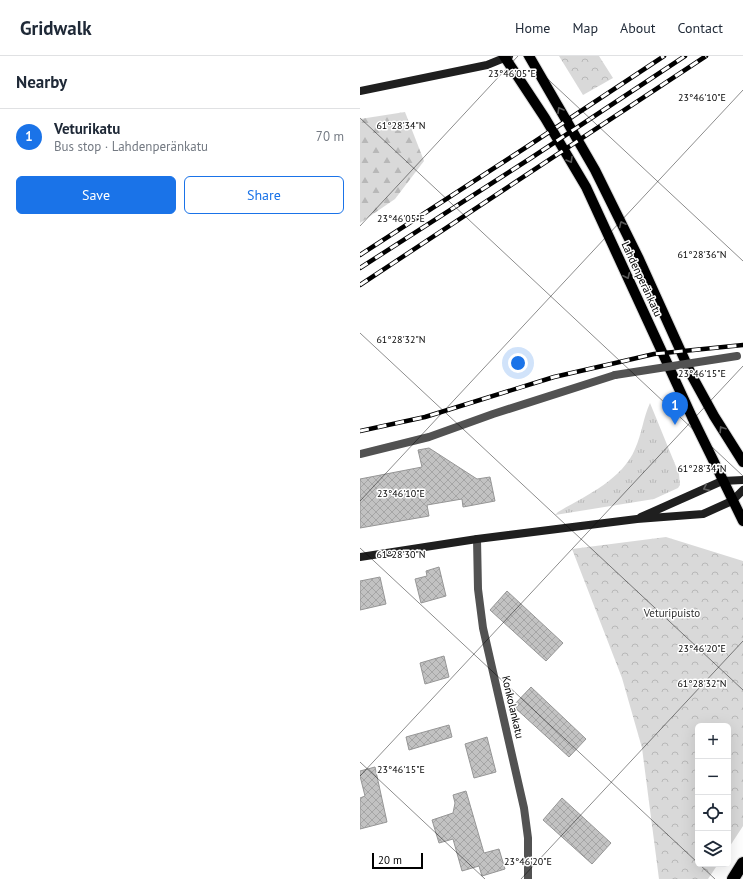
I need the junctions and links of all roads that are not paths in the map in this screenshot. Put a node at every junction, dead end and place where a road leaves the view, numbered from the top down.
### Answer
1 (529, 56) edge
2 (506, 57) edge
3 (360, 91) edge
4 (740, 356) edge
5 (360, 454) edge
6 (743, 462) edge
7 (743, 480) edge
8 (722, 481) junction
9 (743, 490) edge
10 (732, 501) junction
11 (637, 519) junction
12 (743, 521) edge
13 (477, 539) junction
14 (360, 557) edge
15 (743, 863) edge
16 (528, 879) edge
17 (733, 879) edge

6 -> 1 main road, Lahdenperänkatu
2 - 3 street
2 -> 8 main road, Lahdenperänkatu
4 - 5 street, bridge
7 - 8 street
8 - 10 main road, Lahdenperänkatu
8 -> 11 street
9 - 10 street
10 - 11 street
10 - 12 main road, Lahdenperänkatu
11 - 13 street
13 - 14 street
13 - 16 street, Konkolankatu
15 - 17 highway

